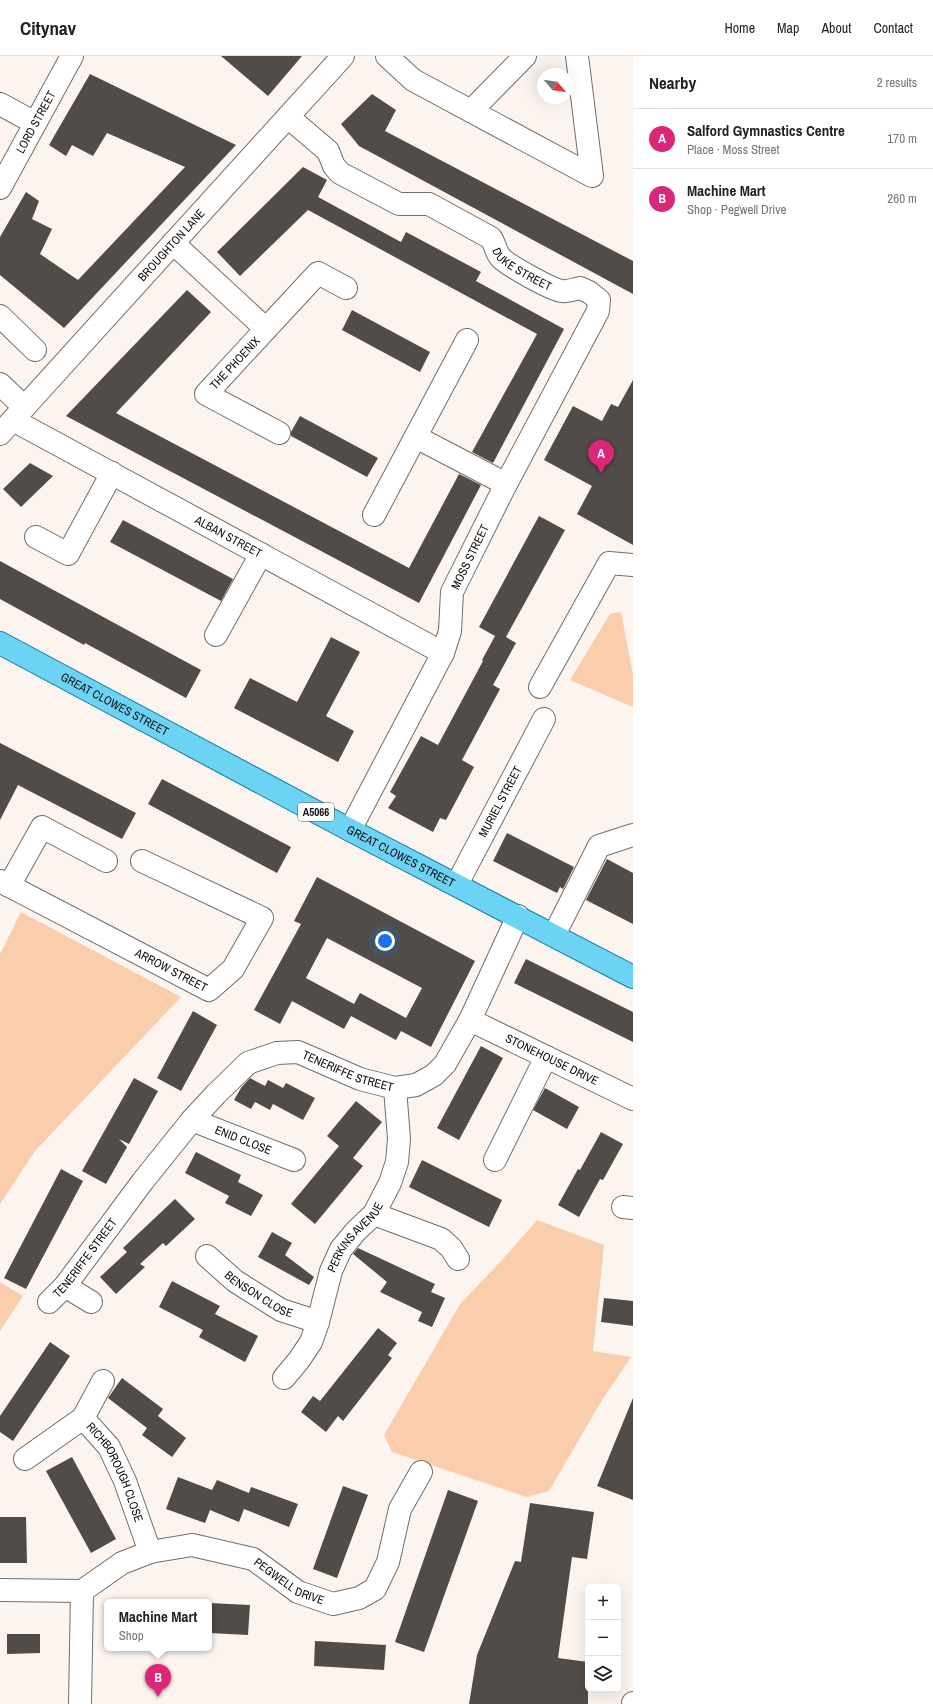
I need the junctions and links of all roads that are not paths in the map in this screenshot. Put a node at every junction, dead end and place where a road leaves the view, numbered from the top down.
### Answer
1 (72, 56) edge
2 (343, 56) edge
3 (387, 56) edge
4 (525, 56) edge
5 (577, 56) edge
6 (0, 104) edge
7 (471, 111) junction
8 (288, 117) junction
9 (35, 123) junction
10 (0, 188) edge
11 (173, 243) junction
12 (346, 288) dead end
13 (598, 311) joint
14 (0, 316) edge
15 (266, 329) junction
16 (467, 340) dead end
17 (35, 350) dead end
18 (0, 384) edge
19 (12, 420) edge
20 (279, 433) dead end
21 (416, 437) junction
22 (112, 473) junction
23 (506, 484) junction
24 (374, 515) dead end
25 (36, 537) dead end
26 (261, 554) junction
27 (633, 565) edge
28 (216, 635) dead end
29 (0, 643) edge
30 (443, 653) junction
31 (540, 687) dead end
32 (544, 719) dead end
33 (350, 830) junction
34 (633, 835) edge
35 (106, 860) dead end
36 (142, 861) dead end
37 (5, 884) edge
38 (457, 884) junction
39 (518, 916) junction
40 (554, 935) junction
41 (633, 977) edge
42 (470, 1020) junction
43 (546, 1057) junction
44 (395, 1088) junction
45 (633, 1099) edge
46 (192, 1120) junction
47 (294, 1160) dead end
48 (495, 1160) dead end
49 (374, 1214) junction
50 (207, 1256) dead end
51 (458, 1259) dead end
52 (64, 1286) junction
53 (49, 1302) dead end
54 (91, 1302) dead end
55 (318, 1322) junction
56 (284, 1378) dead end
57 (103, 1381) dead end
58 (83, 1418) junction
59 (25, 1460) dead end
60 (421, 1472) dead end
61 (150, 1552) junction
62 (0, 1590) edge
63 (82, 1591) junction
64 (80, 1704) edge

1 - 9 street, LORD STREET
2 - 8 street, BROUGHTON LANE
3 - 7 street
4 - 7 street
5 - 7 street
6 - 9 street
8 - 11 street, BROUGHTON LANE
8 - 13 street, DUKE STREET
9 - 10 street, LORD STREET
11 - 15 street, THE PHOENIX
11 - 19 street, BROUGHTON LANE
12 - 15 street
13 - 23 street, MOSS STREET
14 - 17 street
15 - 20 street, THE PHOENIX
16 - 21 street
18 - 19 street
19 - 22 street, ALBAN STREET
21 - 23 street
21 - 24 street
22 - 25 street
22 - 26 street, ALBAN STREET
23 - 30 street, MOSS STREET
26 - 28 street
26 - 30 street, ALBAN STREET
27 - 31 street
29 - 33 main road, GREAT CLOWES STREET / A5066
30 - 33 street, MOSS STREET
32 - 38 street, MURIEL STREET
33 - 38 main road, GREAT CLOWES STREET / A5066
34 - 40 street
35 - 37 street
36 - 37 street, ARROW STREET
38 - 39 main road, GREAT CLOWES STREET / A5066
39 - 40 main road, GREAT CLOWES STREET / A5066
39 - 42 street, TENERIFFE STREET
40 - 41 main road, GREAT CLOWES STREET / A5066
42 - 43 street, STONEHOUSE DRIVE
42 - 44 street, TENERIFFE STREET
43 - 45 street, STONEHOUSE DRIVE
43 - 48 street
44 - 46 street, TENERIFFE STREET
44 - 49 street, PERKINS AVENUE
46 - 47 street, ENID CLOSE
46 - 52 street, TENERIFFE STREET
49 - 51 street
49 - 55 street, PERKINS AVENUE
50 - 55 street, BENSON CLOSE
52 - 53 street, TENERIFFE STREET
52 - 54 street
55 - 56 street, PERKINS AVENUE
57 - 58 street
58 - 59 street, RICHBOROUGH CLOSE
58 - 61 street, RICHBOROUGH CLOSE
60 - 61 street, PEGWELL DRIVE
61 - 63 street, PEGWELL DRIVE
62 - 63 street
63 - 64 street

